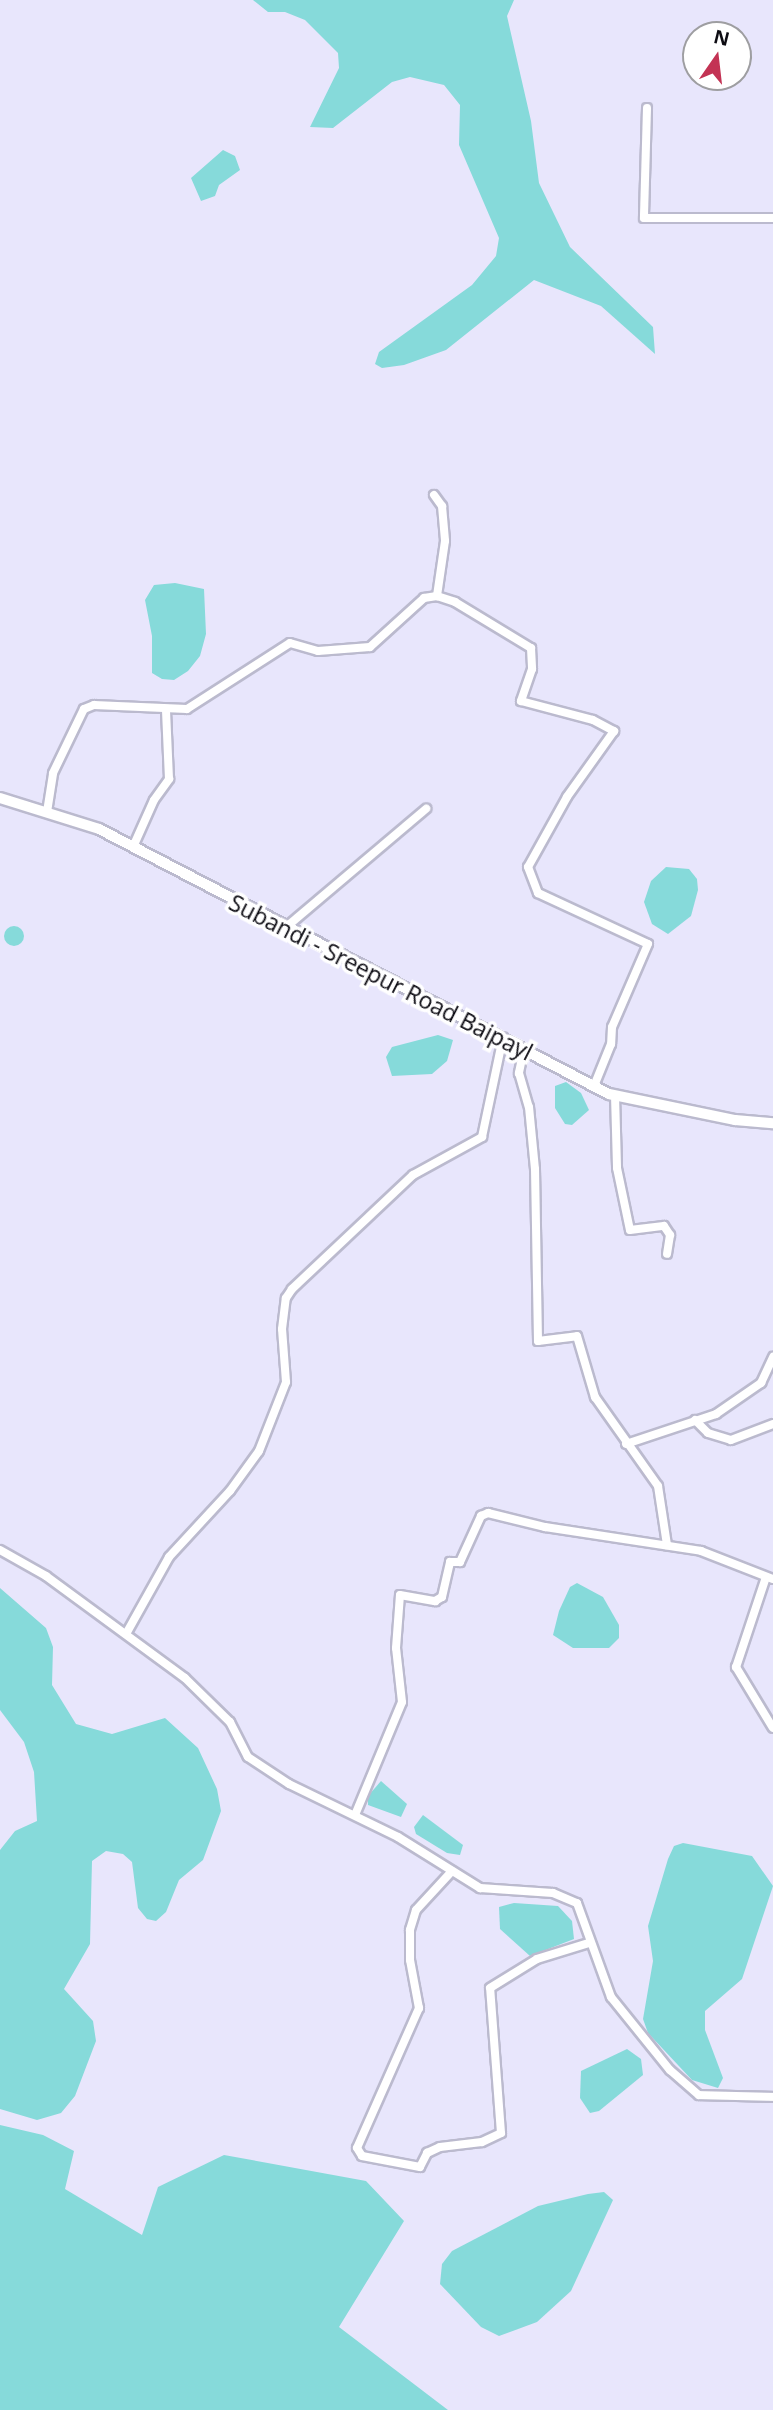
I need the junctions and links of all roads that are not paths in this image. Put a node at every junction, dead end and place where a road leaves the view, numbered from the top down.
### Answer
1 (647, 108) dead end
2 (773, 218) edge
3 (434, 495) dead end
4 (437, 596) junction
5 (166, 709) junction
6 (0, 798) edge
7 (426, 809) dead end
8 (47, 812) junction
9 (133, 847) junction
10 (285, 928) junction
11 (503, 1037) junction
12 (524, 1049) junction
13 (594, 1086) junction
14 (615, 1095) junction
15 (773, 1123) edge
16 (667, 1254) dead end
17 (773, 1357) edge
18 (695, 1420) junction
19 (773, 1424) edge
20 (626, 1444) junction
21 (667, 1545) junction
22 (0, 1550) edge
23 (770, 1578) edge
24 (126, 1634) junction
25 (773, 1728) edge
26 (355, 1815) junction
27 (452, 1871) junction
28 (589, 1943) junction
29 (773, 2097) edge

1 - 2 street
3 - 4 street
4 - 5 street
4 - 13 street
5 - 8 street
5 - 9 street
6 - 8 street, Subandi - Sreepur Road Baipayl
7 - 10 street
8 - 9 street, Subandi - Sreepur Road Baipayl
9 - 10 street, Subandi - Sreepur Road Baipayl
10 - 11 street, Subandi - Sreepur Road Baipayl
11 - 12 street, Subandi - Sreepur Road Baipayl
11 - 24 street
12 - 13 street, Subandi - Sreepur Road Baipayl
12 - 20 street
13 - 14 street, Subandi - Sreepur Road Baipayl
14 - 15 street, Subandi - Sreepur Road Baipayl
14 - 16 street
17 - 18 street
18 - 19 street
18 - 20 street
20 - 21 street
21 - 23 street
21 - 26 street
22 - 24 street
23 - 25 street
24 - 26 street
26 - 27 street
27 - 28 street
27 - 28 street
28 - 29 street

